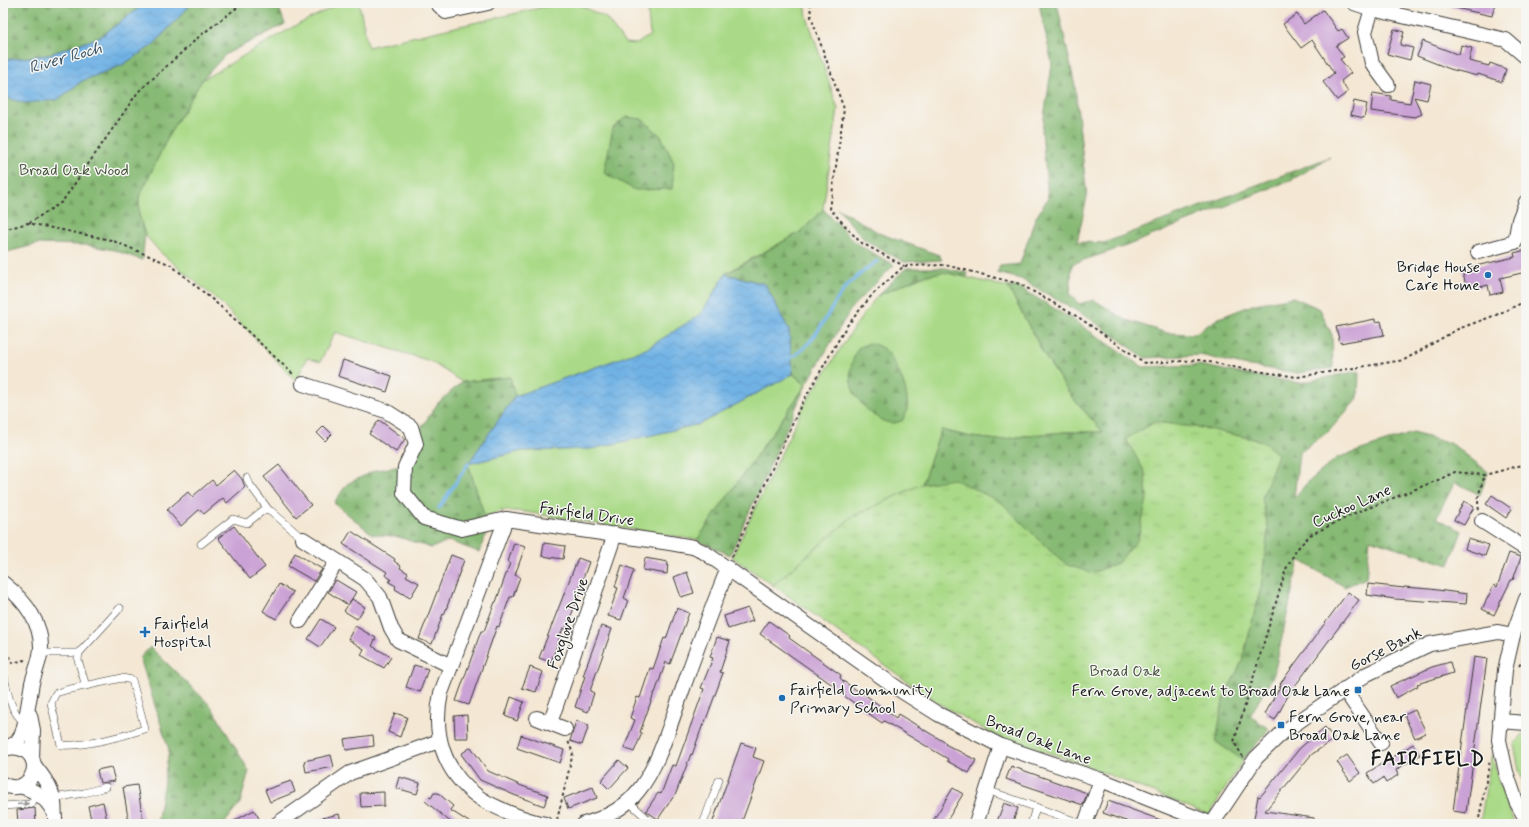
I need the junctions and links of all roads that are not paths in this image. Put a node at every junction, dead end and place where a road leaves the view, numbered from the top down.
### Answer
1 (437, 3) edge
2 (488, 3) edge
3 (1354, 3) edge
4 (1372, 9) junction
5 (1526, 57) edge
6 (1388, 84) dead end
7 (1526, 202) edge
8 (1478, 252) dead end
9 (303, 384) road end
10 (247, 478) dead end
11 (268, 510) junction
12 (506, 519) junction
13 (1482, 521) road end
14 (616, 534) junction
15 (303, 539) joint
16 (202, 544) dead end
17 (1526, 549) edge
18 (337, 561) junction
19 (728, 568) junction
20 (3, 584) edge
21 (1526, 599) edge
22 (120, 608) dead end
23 (300, 621) dead end
24 (1513, 635) junction
25 (40, 653) junction
26 (79, 653) junction
27 (451, 666) junction
28 (3, 671) edge
29 (86, 686) junction
30 (1344, 689) junction
31 (30, 701) junction
32 (1500, 721) junction
33 (25, 723) junction
34 (1526, 723) edge
35 (565, 729) road end
36 (439, 741) junction
37 (1381, 742) dead end
38 (1001, 746) junction
39 (5, 750) edge
40 (33, 761) junction
41 (719, 780) dead end
42 (1101, 780) junction
43 (3, 784) edge
44 (20, 786) junction
45 (106, 787) dead end
46 (987, 790) junction
47 (38, 793) junction
48 (628, 801) junction
49 (3, 806) edge
50 (1036, 807) junction
51 (54, 811) edge
52 (1526, 819) edge
53 (277, 824) edge
54 (545, 824) edge
55 (584, 824) edge
56 (653, 824) edge
57 (703, 824) edge
58 (976, 824) edge
59 (1031, 824) edge
60 (1084, 824) edge
61 (1212, 824) edge

1 - 2 street
3 - 4 street
4 - 5 street
4 - 6 street
7 - 8 street
9 - 12 street
10 - 11 lane
11 - 15 lane
11 - 16 lane
12 - 14 street, Fairfield Drive
12 - 27 street
13 - 17 street
14 - 19 street, Fairfield Drive
14 - 35 street, Foxglove Drive
15 - 18 street
18 - 23 street
18 - 27 street
19 - 38 street, Broad Oak Lane
19 - 48 street
20 - 25 street
21 - 24 street
22 - 26 lane
24 - 30 street, Gorse Bank
24 - 32 street
25 - 26 lane
25 - 31 street
26 - 29 lane
27 - 36 street
28 - 33 lane
29 - 29 lane
30 - 37 street
30 - 61 street, Gorse Bank
31 - 33 street
31 - 40 street
32 - 34 street
32 - 52 street
33 - 39 street
36 - 53 street
36 - 54 street
38 - 42 street, Broad Oak Lane
38 - 46 street
39 - 40 street
40 - 44 street
40 - 51 street
41 - 57 lane
42 - 60 street
42 - 61 street, Broad Oak Lane
43 - 44 street
44 - 47 street
45 - 51 lane
46 - 50 lane
46 - 58 street
49 -> 47 lane
47 - 51 street
48 - 55 street
48 - 56 lane
50 - 59 lane
50 - 60 lane

